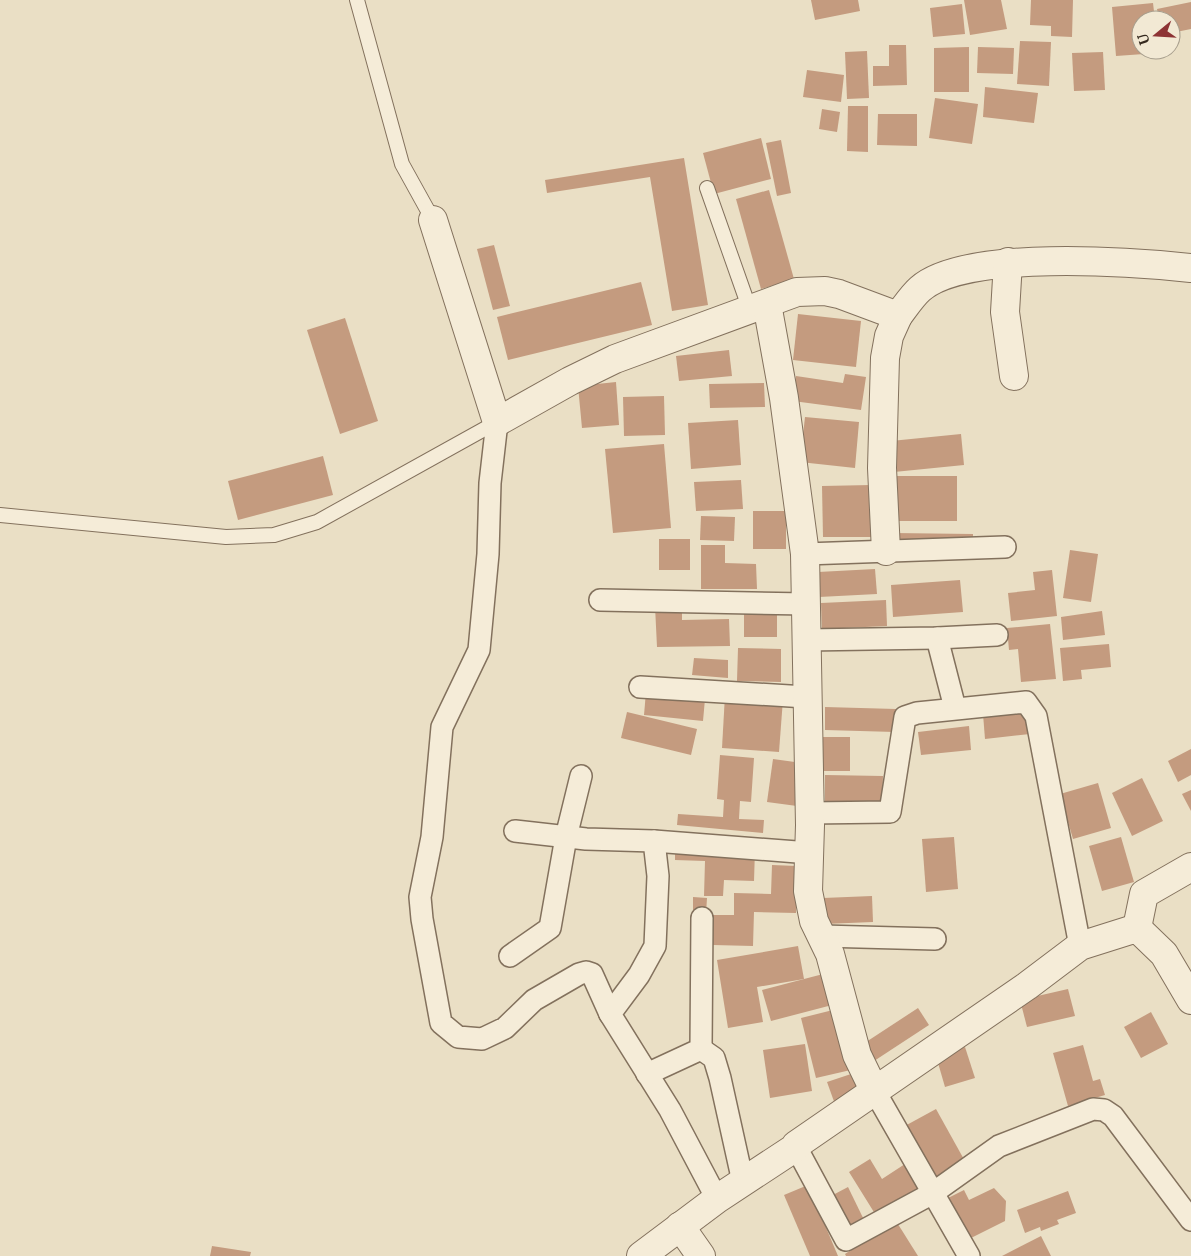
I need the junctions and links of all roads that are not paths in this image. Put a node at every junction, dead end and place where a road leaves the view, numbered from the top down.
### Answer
1 (357, 0) edge
2 (707, 188) dead end
3 (433, 220) joint
4 (1008, 262) junction
5 (1191, 268) edge
6 (759, 307) junction
7 (893, 326) junction
8 (1014, 376) dead end
9 (497, 422) junction
10 (0, 514) edge
11 (1005, 547) dead end
12 (886, 551) junction
13 (805, 554) junction
14 (600, 600) dead end
15 (807, 604) junction
16 (997, 634) dead end
17 (937, 638) junction
18 (806, 640) junction
19 (640, 687) dead end
20 (806, 698) junction
21 (955, 708) junction
22 (581, 776) dead end
23 (809, 813) junction
24 (515, 831) dead end
25 (566, 836) junction
26 (654, 841) junction
27 (810, 853) junction
28 (1191, 867) edge
29 (702, 918) dead end
30 (1137, 928) junction
31 (822, 936) junction
32 (935, 939) dead end
33 (1080, 946) junction
34 (510, 956) dead end
35 (1191, 1000) edge
36 (610, 1014) junction
37 (701, 1049) junction
38 (647, 1074) junction
39 (874, 1090) junction
40 (796, 1148) junction
41 (743, 1182) junction
42 (933, 1193) junction
43 (718, 1199) junction
44 (1191, 1220) edge
45 (680, 1226) junction
46 (641, 1256) edge
47 (701, 1256) edge
48 (969, 1256) edge

1 - 3 lane
2 - 6 lane
3 - 9 street
4 - 5 street
4 - 7 street
4 - 8 street
6 - 7 street
6 - 9 street
6 - 13 street
7 - 12 street
9 - 10 lane
9 - 36 street
11 - 12 street
12 - 13 street
13 - 15 street
14 - 15 street
15 - 18 street
16 - 17 street
17 - 18 street
17 - 21 street
18 - 20 street
19 - 20 street
20 - 23 street
21 - 23 street
21 - 33 street
22 - 25 street
23 - 27 street
24 - 25 street
25 - 26 street
25 - 34 street
26 - 27 street
26 - 36 street
27 - 31 street
28 - 30 street
29 - 37 street
30 - 33 street
30 - 35 street
31 - 32 street
31 - 39 street
33 - 39 street
36 - 38 street
37 - 38 street
37 - 41 street
38 - 43 street
39 - 40 street
39 - 42 street
40 - 41 street
40 - 42 street
41 - 43 street
42 - 44 street
42 - 48 street
43 - 45 street
45 - 46 street
45 - 47 street

